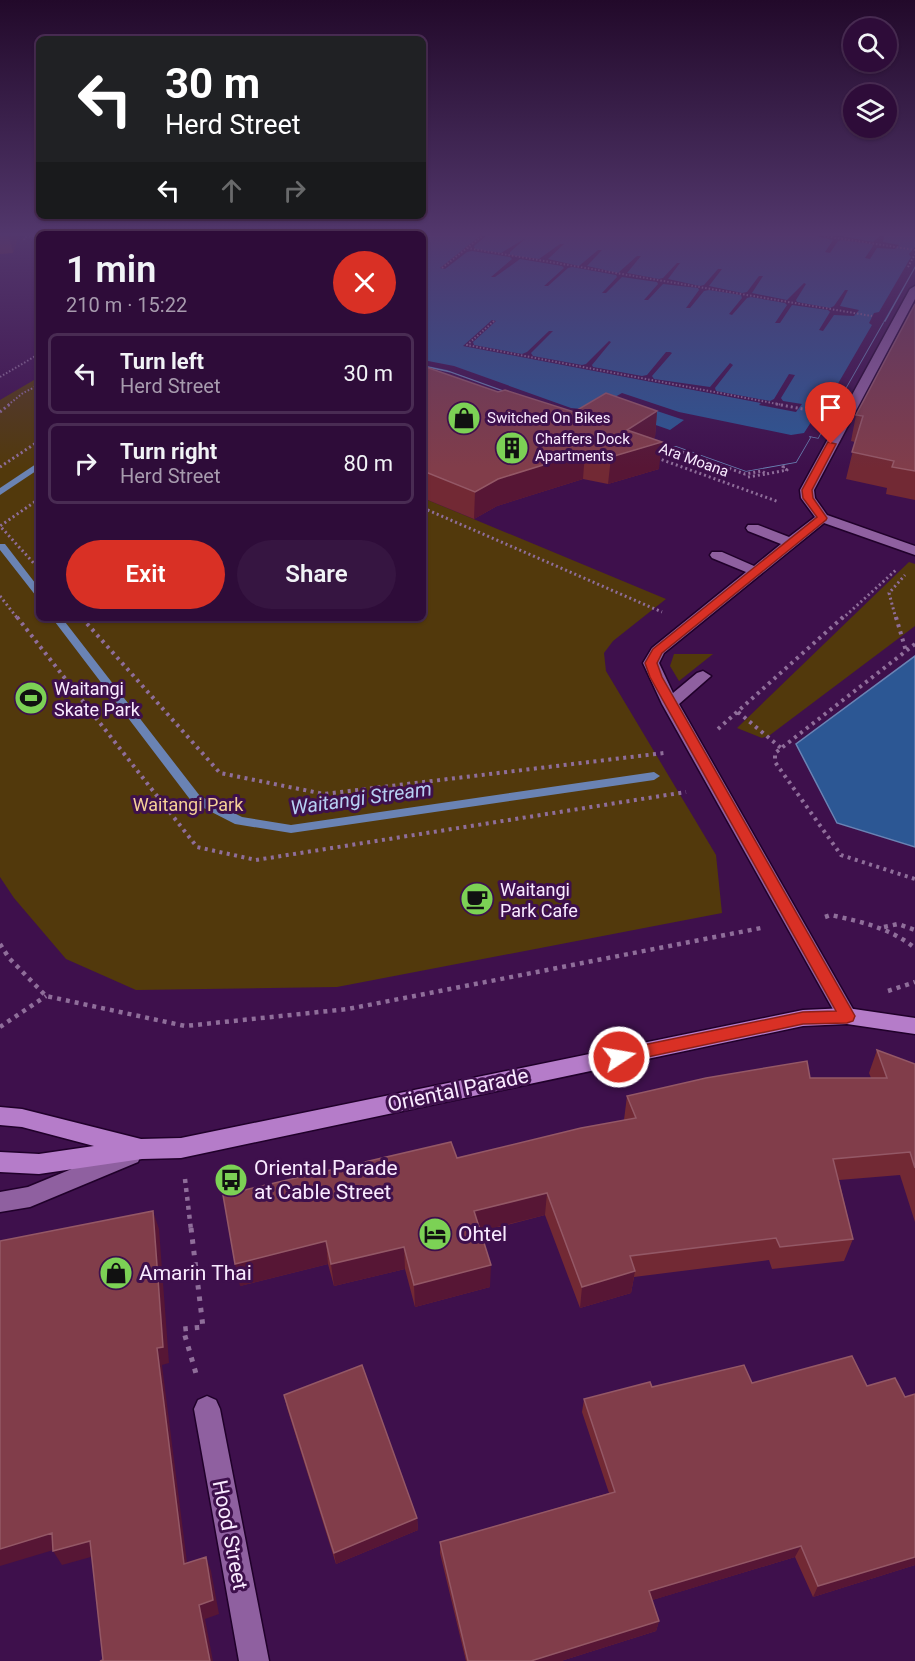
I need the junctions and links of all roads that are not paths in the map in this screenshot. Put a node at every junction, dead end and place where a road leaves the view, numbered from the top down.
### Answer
1 (902, 314) edge
2 (822, 518) junction
3 (753, 528) dead end
4 (791, 543) junction
5 (915, 550) edge
6 (717, 555) dead end
7 (755, 571) junction
8 (704, 676) dead end
9 (670, 704) junction
10 (847, 1016) junction
11 (915, 1026) edge
12 (0, 1116) edge
13 (142, 1149) junction
14 (0, 1162) edge
15 (0, 1202) edge
16 (207, 1409) road end
17 (254, 1661) edge

1 - 2 street
2 - 4 street
2 - 5 street
3 - 4 street
4 - 7 street
6 - 7 street
7 - 9 street
8 - 9 street
9 - 10 street
10 - 11 main road, Oriental Parade
10 - 13 main road, Oriental Parade
12 - 13 main road
13 - 14 main road, Oriental Parade
13 - 15 street
16 - 17 street, Hood Street

